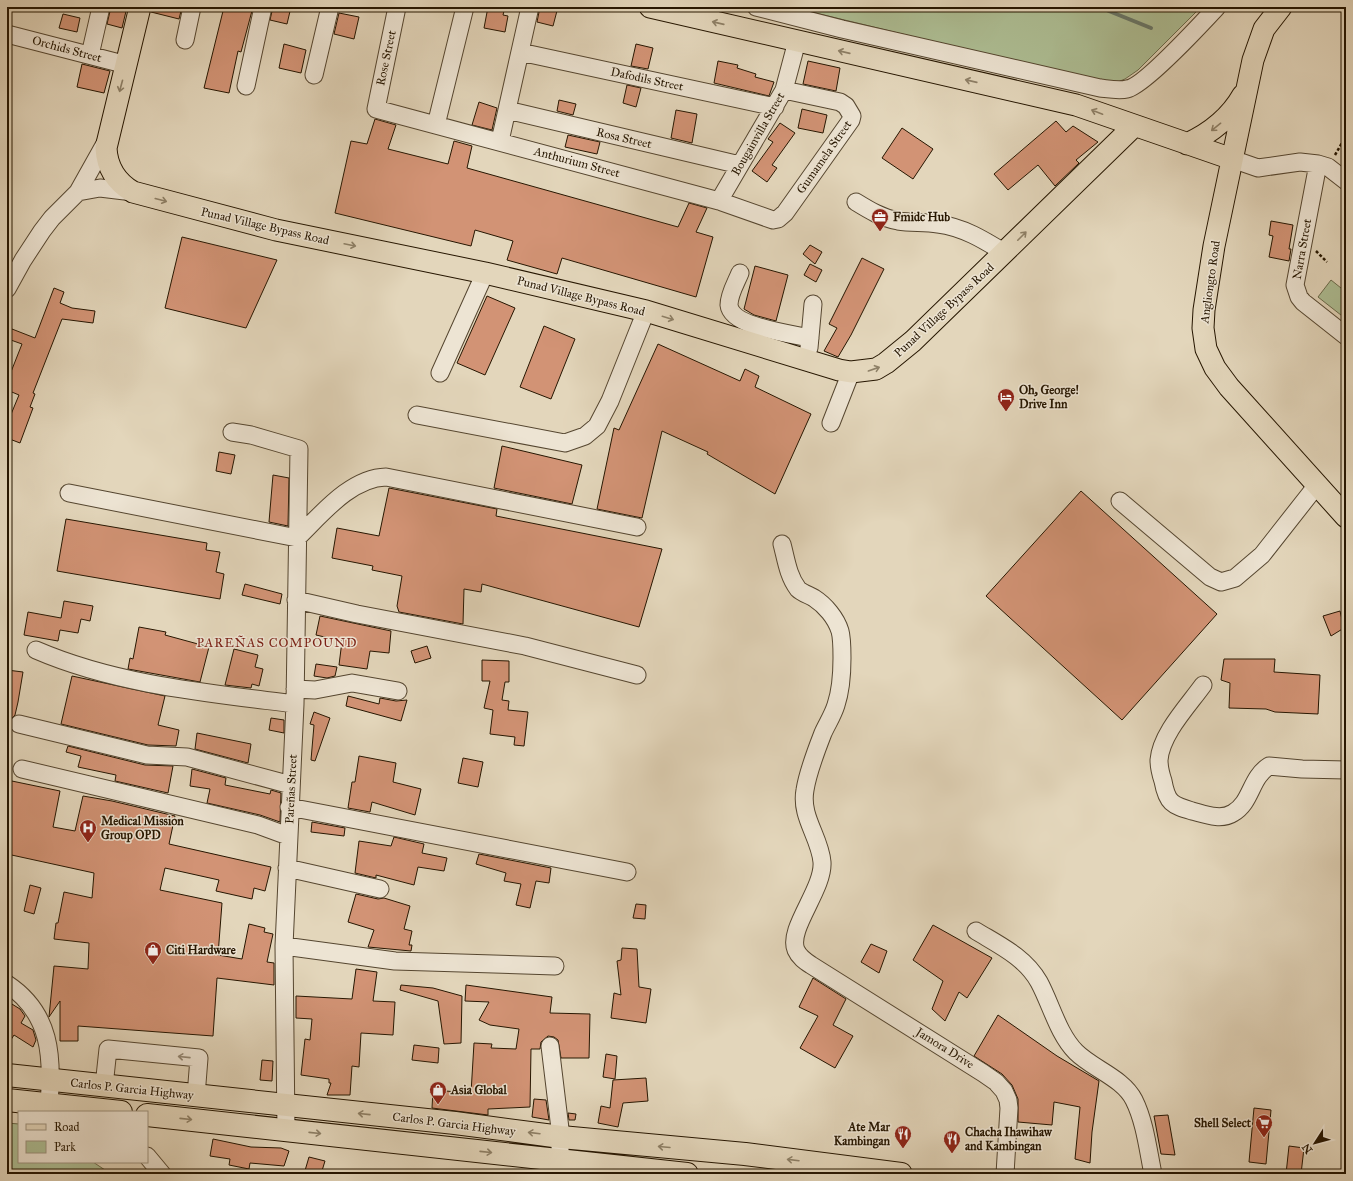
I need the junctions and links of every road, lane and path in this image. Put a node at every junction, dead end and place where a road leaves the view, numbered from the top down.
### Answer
1 (100, 7) edge
2 (140, 7) edge
3 (192, 7) edge
4 (263, 7) edge
5 (330, 7) edge
6 (397, 7) edge
7 (465, 7) edge
8 (530, 7) edge
9 (650, 7) edge
10 (756, 7) edge
11 (1217, 7) edge
12 (1281, 7) edge
13 (7, 34) edge
14 (184, 40) dead end
15 (797, 41) junction
16 (520, 52) junction
17 (90, 55) junction
18 (127, 65) junction
19 (314, 75) dead end
20 (246, 86) dead end
21 (1248, 86) junction
22 (784, 90) junction
23 (775, 107) junction
24 (376, 109) joint
25 (507, 110) junction
26 (436, 125) junction
27 (1134, 126) junction
28 (1346, 136) edge
29 (500, 141) junction
30 (106, 142) junction
31 (1187, 144) junction
32 (1232, 159) junction
33 (740, 165) junction
34 (1323, 165) junction
35 (1346, 181) edge
36 (78, 192) junction
37 (133, 192) junction
38 (719, 200) junction
39 (856, 202) dead end
40 (778, 219) joint
41 (1005, 253) junction
42 (740, 273) dead end
43 (485, 274) junction
44 (7, 289) edge
45 (813, 304) dead end
46 (646, 311) junction
47 (1346, 336) edge
48 (810, 338) junction
49 (808, 362) junction
50 (851, 372) junction
51 (440, 373) dead end
52 (417, 415) dead end
53 (831, 423) dead end
54 (232, 432) dead end
55 (1317, 485) junction
56 (69, 494) dead end
57 (1120, 501) dead end
58 (1344, 512) edge
59 (637, 527) dead end
60 (297, 538) junction
61 (782, 544) dead end
62 (296, 600) junction
63 (36, 650) dead end
64 (637, 675) dead end
65 (1202, 685) dead end
66 (398, 691) dead end
67 (295, 696) junction
68 (19, 724) dead end
69 (22, 769) dead end
70 (1346, 770) edge
71 (291, 784) junction
72 (289, 807) junction
73 (288, 836) junction
74 (287, 868) junction
75 (627, 872) dead end
76 (380, 889) dead end
77 (976, 931) dead end
78 (284, 946) junction
79 (555, 966) dead end
80 (7, 984) edge
81 (550, 1046) dead end
82 (7, 1076) edge
83 (51, 1080) junction
84 (104, 1086) junction
85 (196, 1096) junction
86 (7, 1100) edge
87 (49, 1104) junction
88 (286, 1105) junction
89 (112, 1111) edge
90 (148, 1115) edge
91 (388, 1116) junction
92 (456, 1124) junction
93 (286, 1130) junction
94 (562, 1137) junction
95 (386, 1141) junction
96 (453, 1149) junction
97 (148, 1157) edge
98 (559, 1159) junction
99 (162, 1174) edge
100 (687, 1174) edge
101 (901, 1174) edge
102 (1005, 1174) edge
103 (1153, 1174) edge

1 - 17 street
2 - 18 main road, Punad Village Bypass Road
3 - 14 street
4 - 20 street
5 - 19 street
6 - 24 street, Rose Street
7 - 26 street
8 - 16 street
15 -> 9 main road
10 - 11 street
12 - 21 main road, Angliongto Road
13 - 17 street, Orchids Street
15 - 22 street, Bougainvilla Street
27 -> 15 main road
16 - 23 street, Dafodils Street
16 - 25 street
17 - 18 street, Orchids Street
18 -> 30 main road, Punad Village Bypass Road
21 -> 31 main road
21 - 32 main road, Angliongto Road
22 - 23 street, Bougainvilla Street
22 - 40 street, Gumamela Street
23 - 33 street, Bougainvilla Street
24 - 26 street, Anthurium Street
25 - 29 street
25 - 33 street, Rosa Street
26 - 29 street, Anthurium Street
27 - 31 main road
41 -> 27 main road, Punad Village Bypass Road
28 - 34 path
29 - 38 street, Anthurium Street
30 - 36 street
30 - 37 main road, Punad Village Bypass Road
31 - 32 main road
32 - 34 street
32 - 55 main road, Angliongto Road
33 - 38 street, Bougainvilla Street
34 - 35 street
34 - 47 street, Narra Street
36 - 37 street
36 - 44 street
37 -> 43 main road, Punad Village Bypass Road
38 - 40 street, Anthurium Street
39 - 41 street
50 -> 41 main road, Punad Village Bypass Road
42 - 48 street
43 - 46 main road, Punad Village Bypass Road
43 - 51 street
45 - 48 street
46 -> 49 main road, Punad Village Bypass Road
46 - 52 street
48 - 49 street
49 - 50 main road, Punad Village Bypass Road
50 - 53 street
54 - 60 street, Pareñas Street
55 - 57 street
55 - 58 main road, Angliongto Road
56 - 60 street
59 - 60 street
60 - 62 street, Pareñas Street
61 - 102 street, Jamora Drive
62 - 64 street
62 - 67 street, Pareñas Street
63 - 67 street
65 - 70 street
66 - 67 street
67 - 71 street, Pareñas Street
68 - 71 street
69 - 73 street
71 - 72 street, Pareñas Street
72 - 73 street, Pareñas Street
72 - 75 street
73 - 74 street, Pareñas Street
74 - 76 street
74 - 78 street, Pareñas Street
77 - 103 street
78 - 79 street
78 - 88 street, Pareñas Street
80 - 83 street
81 - 94 street
82 - 83 highway, Carlos P. Garcia Highway
83 - 84 highway, Carlos P. Garcia Highway
83 - 87 street
84 - 85 highway, Carlos P. Garcia Highway
85 -> 84 street
85 - 88 highway, Carlos P. Garcia Highway
86 - 87 highway, Carlos P. Garcia Highway
87 - 89 highway, Carlos P. Garcia Highway
91 -> 88 highway, Carlos P. Garcia Highway
88 - 93 street, Pareñas Street
90 -> 93 highway, Carlos P. Garcia Highway
91 - 92 highway, Carlos P. Garcia Highway
91 - 95 highway
94 -> 92 highway, Carlos P. Garcia Highway
92 - 96 highway
93 -> 95 highway, Carlos P. Garcia Highway
94 - 98 street
101 -> 94 highway, Carlos P. Garcia Highway
95 - 96 highway, Carlos P. Garcia Highway
96 -> 98 highway, Carlos P. Garcia Highway
97 - 99 street
98 - 100 highway, Carlos P. Garcia Highway

